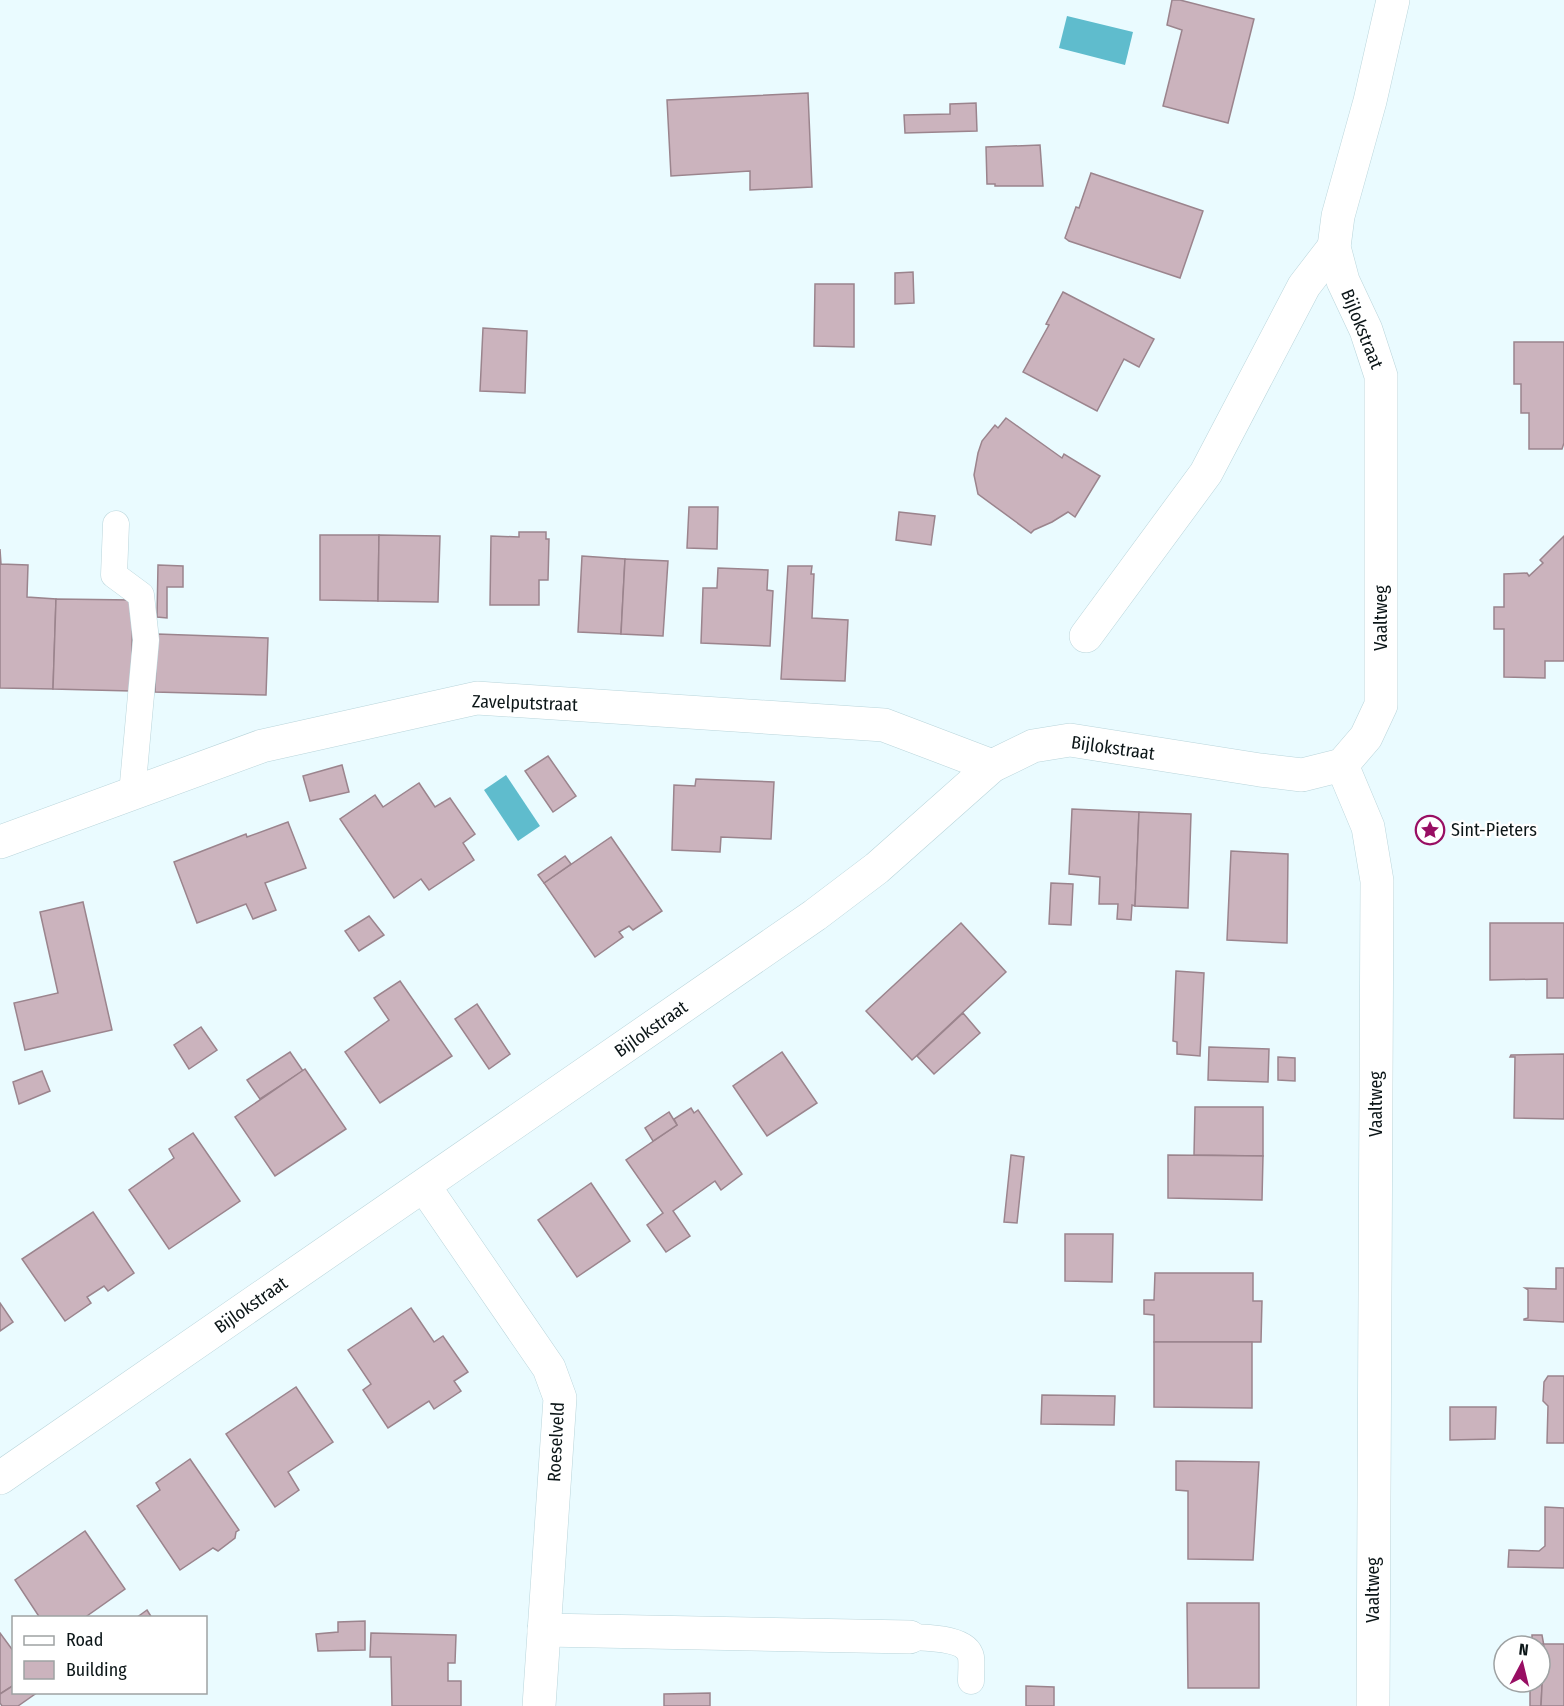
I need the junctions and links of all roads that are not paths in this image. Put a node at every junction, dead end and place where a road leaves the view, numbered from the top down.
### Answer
1 (1393, 0) edge
2 (1334, 247) junction
3 (1381, 520) joint
4 (116, 524) dead end
5 (1086, 636) dead end
6 (1342, 765) junction
7 (992, 766) junction
8 (132, 794) junction
9 (0, 842) edge
10 (423, 1186) junction
11 (0, 1478) edge
12 (544, 1630) junction
13 (910, 1637) joint
14 (971, 1681) dead end
15 (539, 1706) edge
16 (1373, 1706) edge

1 - 2 street, Bijlokstraat
2 - 3 street, Bijlokstraat
2 - 5 street
3 - 6 street, Vaaltweg
4 - 8 lane
6 - 7 street, Bijlokstraat
6 - 16 street, Vaaltweg
7 - 8 street, Zavelputstraat
7 - 10 street, Bijlokstraat
8 - 9 street, Zavelputstraat
10 - 11 street, Bijlokstraat
10 - 12 street, Roeselveld
12 - 13 street
12 - 15 street, Roeselveld
13 - 14 lane

